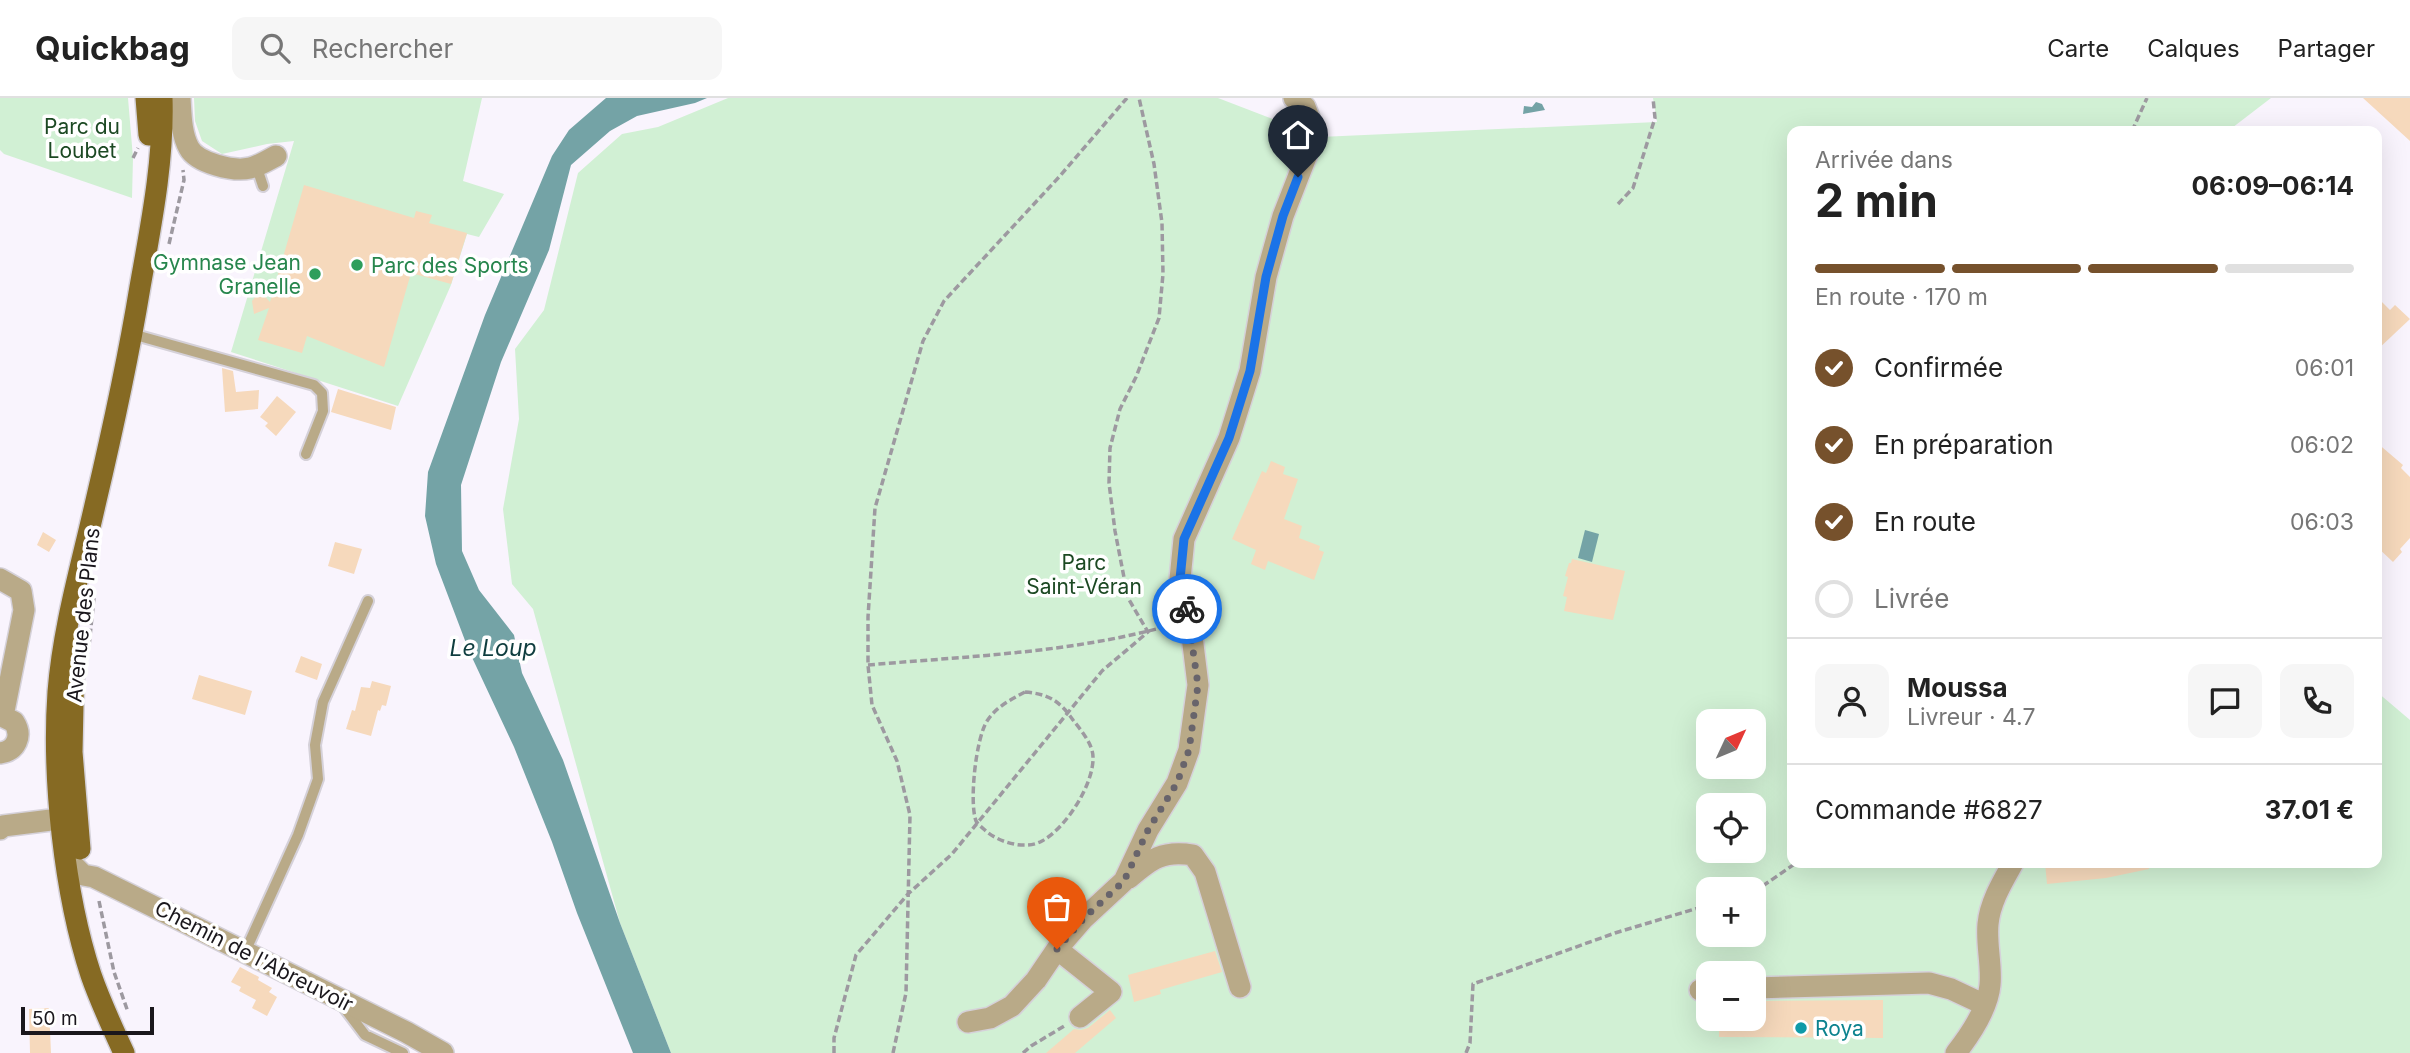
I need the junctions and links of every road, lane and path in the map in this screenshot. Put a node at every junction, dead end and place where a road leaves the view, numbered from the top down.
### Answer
1 (146, 98) edge
2 (162, 98) edge
3 (180, 98) edge
4 (1127, 98) edge
5 (1139, 98) edge
6 (1294, 98) edge
7 (1653, 98) edge
8 (2147, 98) edge
9 (2134, 126) edge
10 (266, 161) joint
11 (183, 167) dead end
12 (263, 186) dead end
13 (155, 200) junction
14 (1618, 204) dead end
15 (168, 246) dead end
16 (132, 334) junction
17 (306, 454) dead end
18 (0, 579) edge
19 (95, 589) dead end
20 (368, 601) dead end
21 (1190, 620) junction
22 (1148, 632) junction
23 (88, 658) dead end
24 (867, 665) junction
25 (1068, 713) junction
26 (2, 716) edge
27 (0, 753) edge
28 (68, 818) junction
29 (978, 824) junction
30 (1, 826) edge
31 (67, 859) junction
32 (1789, 868) edge
33 (2010, 868) edge
34 (89, 876) junction
35 (1124, 881) junction
36 (1766, 884) edge
37 (908, 894) junction
38 (1696, 909) edge
39 (1057, 949) junction
40 (245, 952) junction
41 (1240, 987) dead end
42 (1766, 988) edge
43 (337, 998) junction
44 (1985, 1005) junction
45 (1080, 1017) joint
46 (131, 1018) dead end
47 (968, 1022) dead end
48 (126, 1053) edge
49 (403, 1053) edge
50 (443, 1053) edge
51 (834, 1053) edge
52 (893, 1053) edge
53 (1023, 1053) edge
54 (1466, 1053) edge
55 (1956, 1053) edge

1 - 13 main road, Avenue des Plans
2 - 13 main road, Avenue des Plans
3 - 10 street
4 - 24 path
5 - 22 path
6 - 21 street
7 - 14 path
8 - 9 path
10 - 12 lane
11 - 15 path
13 - 16 main road, Avenue des Plans
16 - 17 lane
16 - 28 main road, Avenue des Plans
18 - 26 street
19 - 23 path
20 - 40 lane
21 - 22 path
21 - 35 street
22 - 24 path
22 - 25 path
24 - 37 path
25 - 29 path
25 - 29 path
25 - 29 path
26 - 27 street
28 - 30 street
28 - 31 main road, Avenue des Plans
28 - 34 main road, Avenue des Plans
29 - 37 path
31 - 34 street, Chemin de l'Abreuvoir
31 - 48 main road, Avenue des Plans
32 - 36 path
33 - 44 street
34 - 40 street, Chemin de l'Abreuvoir
34 - 46 path
34 - 48 main road, Avenue des Plans
35 - 39 street
35 - 41 street
37 - 51 path
37 - 52 path
38 - 54 path
39 - 45 street
39 - 47 street
40 - 43 street, Chemin de l'Abreuvoir
42 - 44 street
43 - 49 lane
43 - 50 street, Chemin de l'Abreuvoir
44 - 55 street
45 - 53 path

